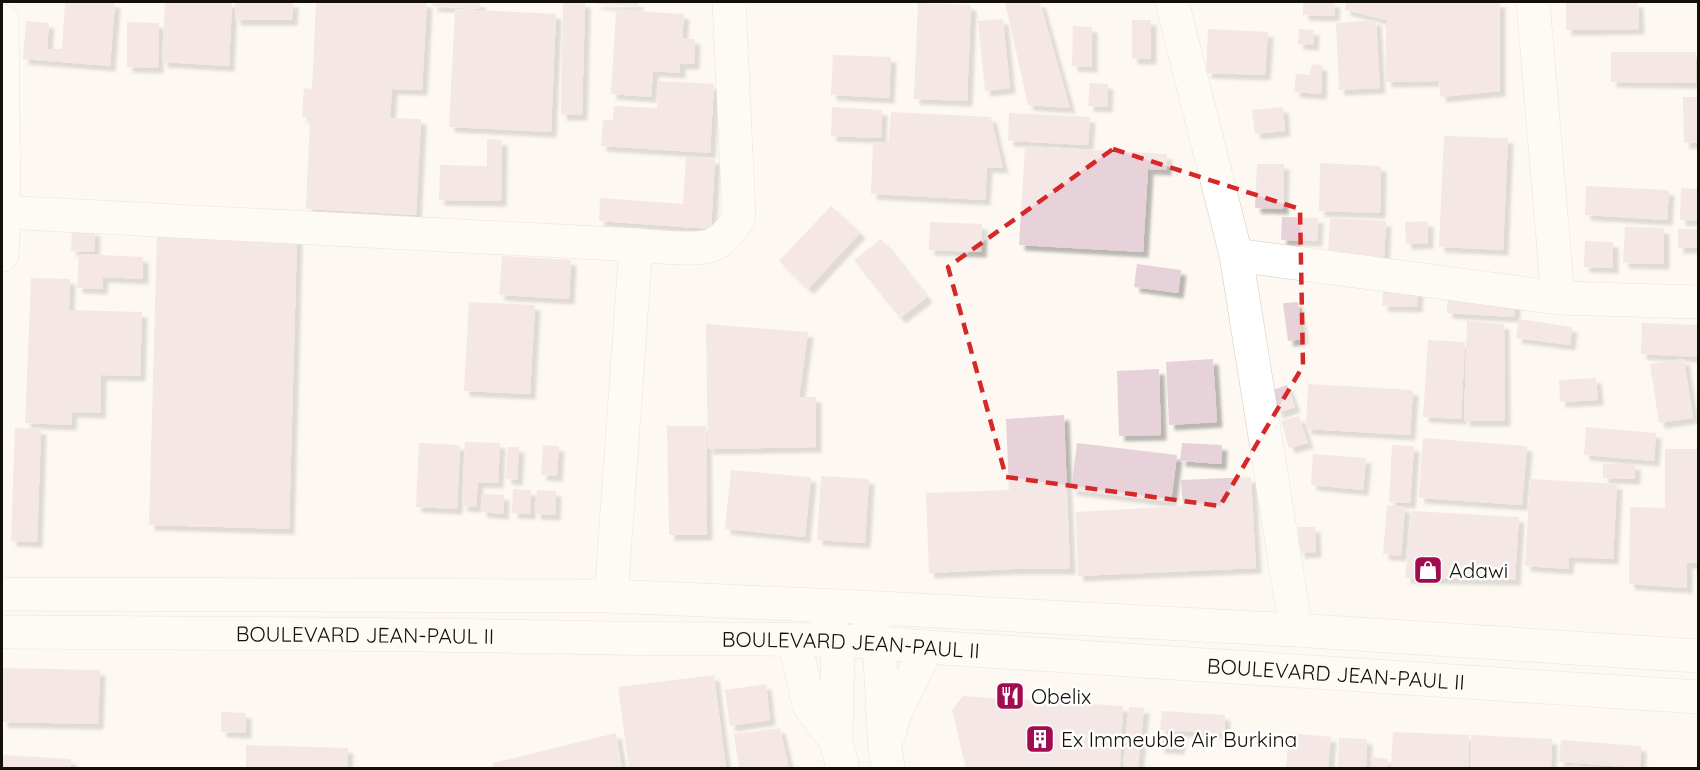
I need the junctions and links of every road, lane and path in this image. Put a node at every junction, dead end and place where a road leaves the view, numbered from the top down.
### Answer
1 (729, 2) edge
2 (1172, 2) edge
3 (1533, 2) edge
4 (2, 21) edge
5 (4, 212) junction
6 (636, 245) junction
7 (2, 255) edge
8 (1236, 255) junction
9 (1558, 298) junction
10 (1698, 302) edge
11 (2, 594) edge
12 (610, 596) junction
13 (819, 606) junction
14 (860, 607) junction
15 (1296, 630) junction
16 (2, 632) edge
17 (794, 639) junction
18 (838, 641) junction
19 (879, 642) junction
20 (927, 647) junction
21 (1698, 656) edge
22 (1698, 697) edge
23 (839, 755) edge
24 (887, 758) edge

1 - 6 main road
2 - 8 main road
3 - 9 main road
4 - 5 main road
5 - 6 main road
5 - 7 main road
6 - 12 main road
8 - 9 main road
8 - 15 main road
9 - 10 main road
11 - 12 main road, BOULEVARD JEAN-PAUL II
12 - 13 main road, BOULEVARD JEAN-PAUL II
13 - 14 main road, BOULEVARD JEAN-PAUL II
13 - 18 main road
14 - 15 main road, BOULEVARD JEAN-PAUL II
14 - 19 main road
15 - 21 main road, BOULEVARD JEAN-PAUL II
16 - 17 main road, BOULEVARD JEAN-PAUL II
17 - 18 main road, BOULEVARD JEAN-PAUL II
17 - 23 main road
18 - 19 main road, BOULEVARD JEAN-PAUL II
18 - 23 main road
19 - 20 main road, BOULEVARD JEAN-PAUL II
19 - 24 main road
20 - 22 main road, BOULEVARD JEAN-PAUL II
20 - 24 main road

